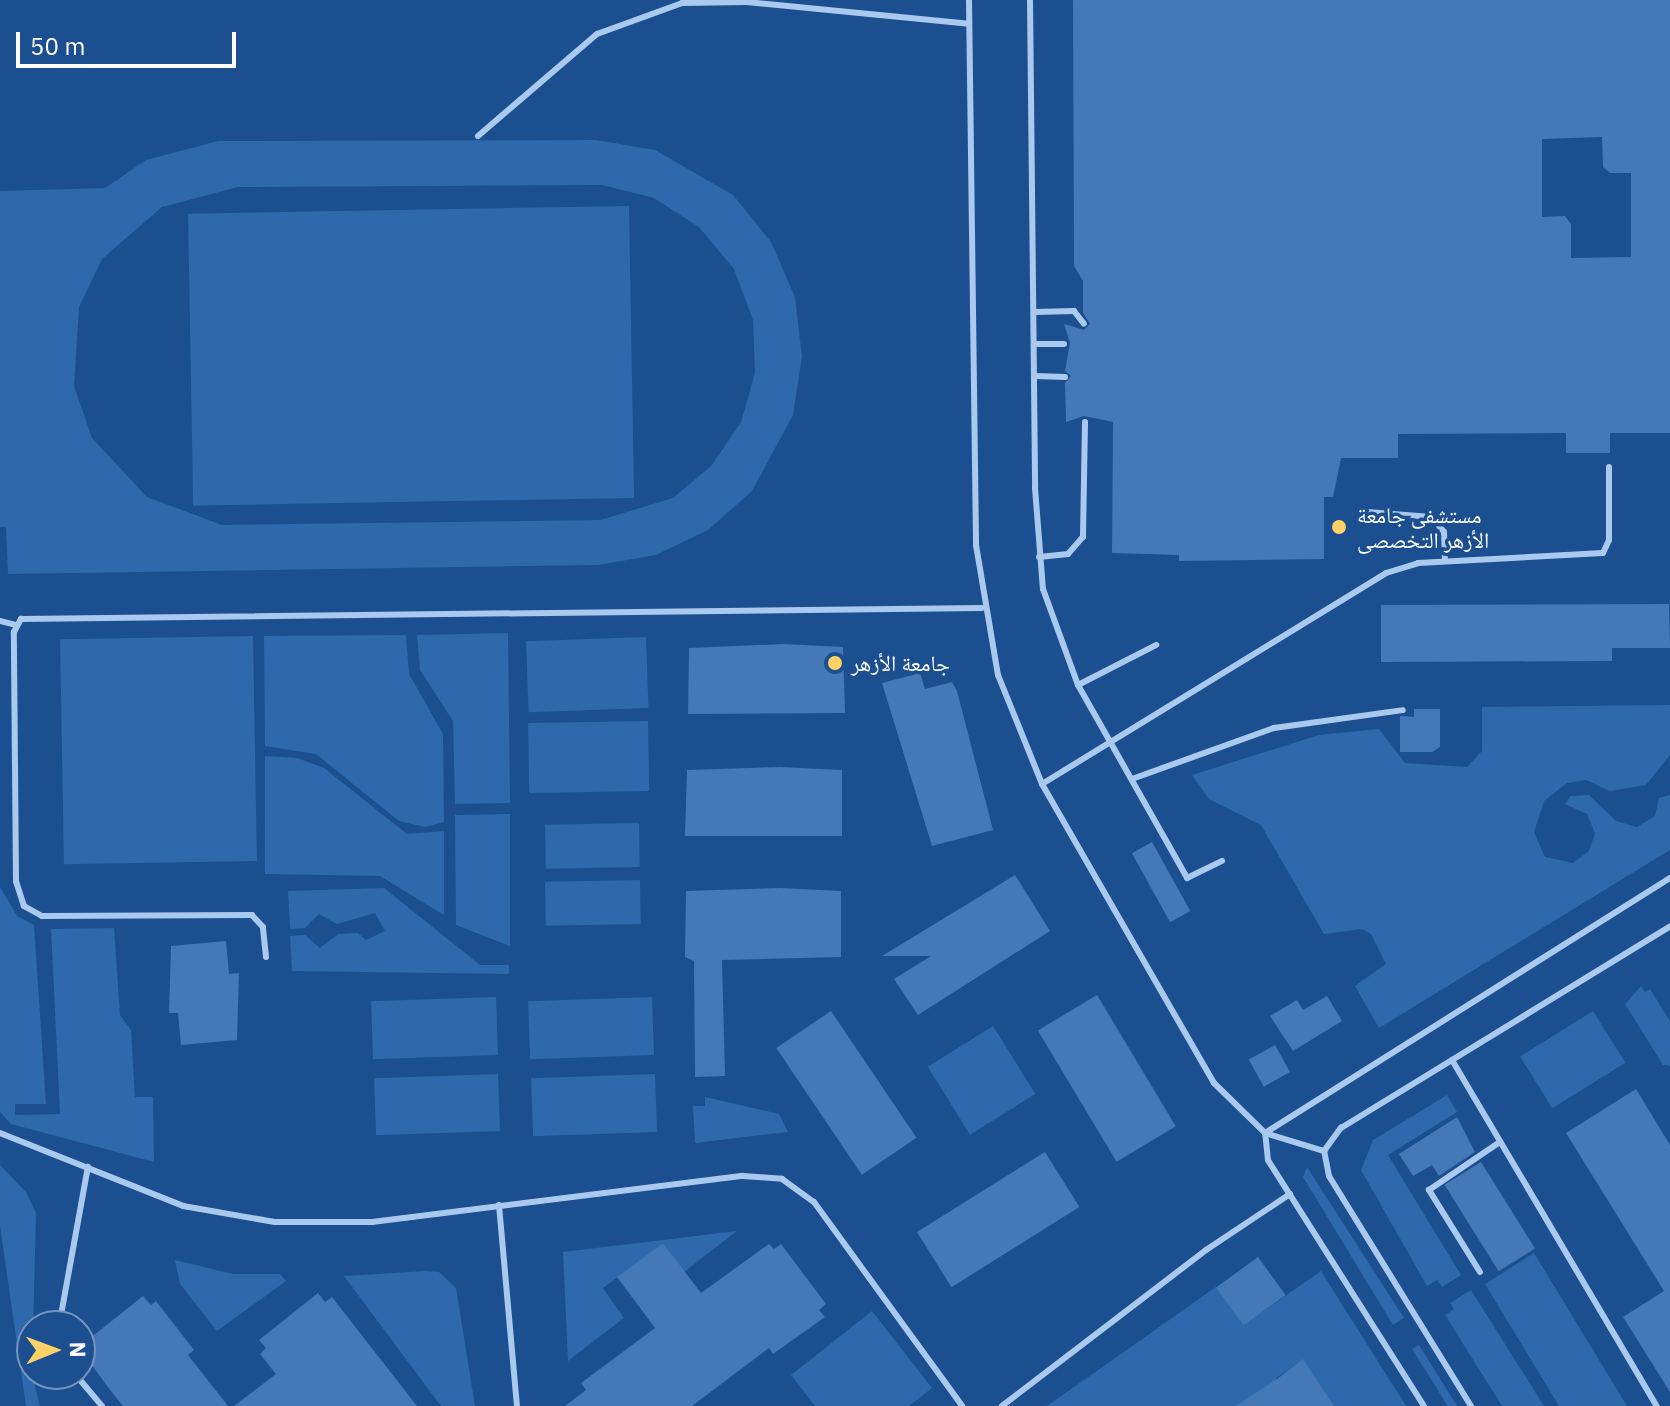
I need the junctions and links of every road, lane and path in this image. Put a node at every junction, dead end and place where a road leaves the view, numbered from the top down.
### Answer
1 (969, 0) edge
2 (1030, 0) edge
3 (969, 24) junction
4 (478, 136) dead end
5 (1034, 312) junction
6 (1084, 324) dead end
7 (1035, 344) junction
8 (1064, 344) dead end
9 (1035, 376) junction
10 (1065, 377) dead end
11 (1085, 422) dead end
12 (1609, 467) dead end
13 (1367, 512) dead end
14 (1039, 557) junction
15 (1445, 561) junction
16 (982, 608) junction
17 (0, 621) edge
18 (16, 625) junction
19 (1156, 645) dead end
20 (1078, 685) junction
21 (1403, 710) dead end
22 (1110, 743) junction
23 (1132, 779) junction
24 (1042, 784) junction
25 (1222, 861) dead end
26 (1670, 878) edge
27 (1670, 926) edge
28 (266, 957) dead end
29 (1452, 1060) junction
30 (0, 1133) edge
31 (1265, 1133) junction
32 (1500, 1142) junction
33 (1324, 1151) junction
34 (88, 1167) junction
35 (1290, 1194) junction
36 (499, 1205) junction
37 (1480, 1272) dead end
38 (62, 1310) edge
39 (88, 1390) edge
40 (102, 1406) edge
41 (517, 1406) edge
42 (962, 1406) edge
43 (1002, 1406) edge
44 (1424, 1406) edge
45 (1471, 1406) edge
46 (1657, 1406) edge

1 - 3 lane
2 - 5 lane
3 - 4 lane
3 - 16 lane
5 - 6 lane
5 - 7 lane
7 - 8 lane
7 - 9 lane
9 - 10 lane
9 - 14 lane
11 - 14 lane
12 - 15 lane
13 - 15 lane
14 - 20 lane
15 - 22 lane
16 - 18 lane
16 - 24 lane
17 - 18 lane
18 - 28 lane
19 - 20 lane
20 - 22 lane
21 - 23 lane
22 - 23 lane
22 - 24 lane
23 - 25 lane
24 - 31 lane
26 - 31 lane
27 - 29 lane
29 - 32 lane
29 - 33 lane
30 - 34 lane
31 - 33 lane
31 - 35 lane
32 - 37 lane
32 - 46 lane
33 - 45 lane
34 - 36 lane
34 - 38 lane
35 - 43 lane
35 - 44 lane
36 - 41 lane
36 - 42 lane
39 - 40 lane

